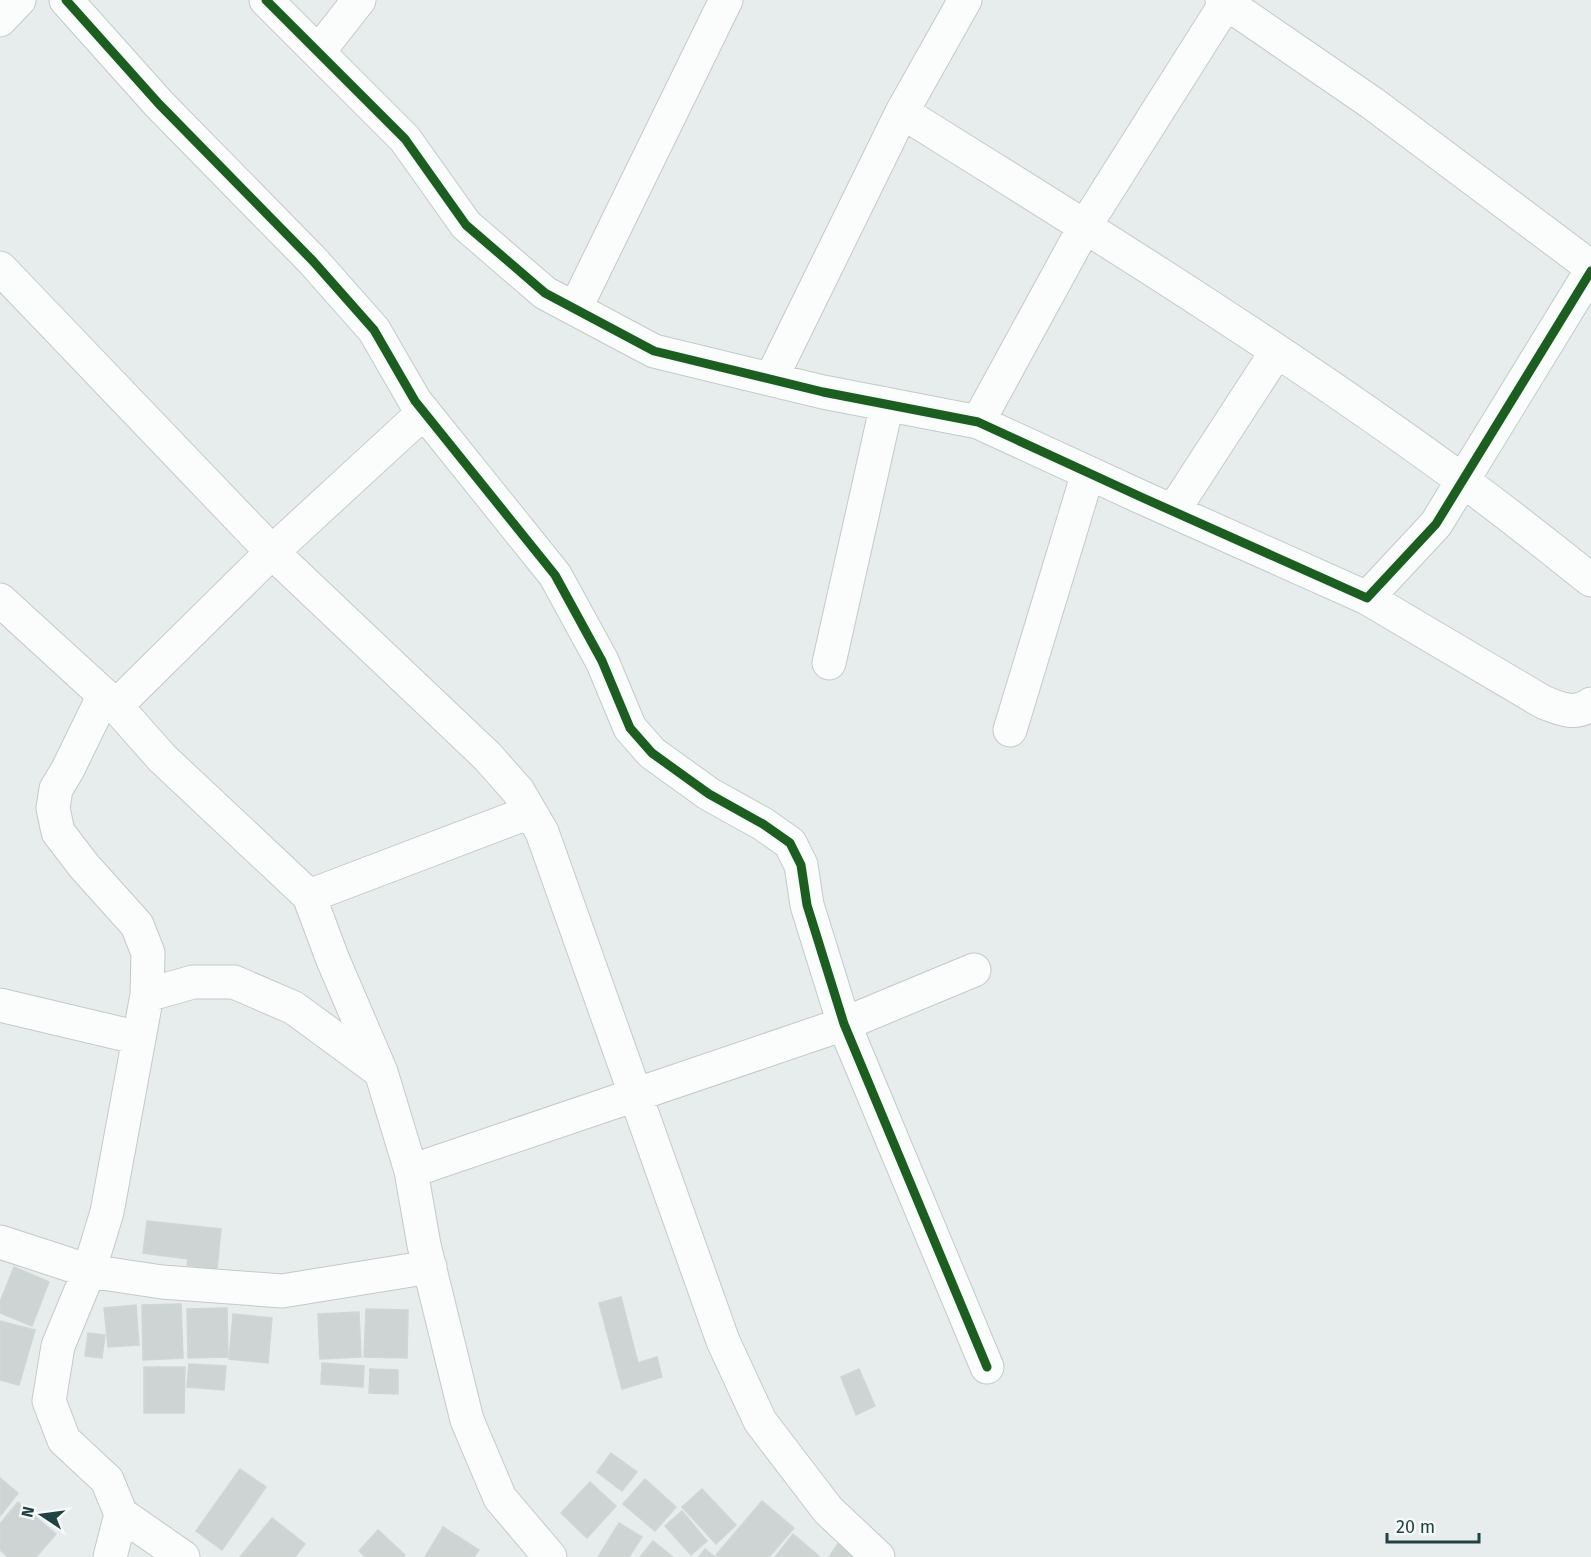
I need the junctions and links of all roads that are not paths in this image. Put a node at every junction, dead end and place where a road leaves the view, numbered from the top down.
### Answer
1 (20, 0) edge
2 (66, 0) edge
3 (266, 0) edge
4 (359, 0) edge
5 (726, 0) edge
6 (965, 0) edge
7 (1227, 1) edge
8 (0, 20) edge
9 (319, 51) junction
10 (902, 112) junction
11 (1085, 226) junction
12 (0, 268) edge
13 (1591, 269) edge
14 (575, 309) junction
15 (1277, 351) junction
16 (771, 379) junction
17 (887, 404) junction
18 (424, 412) junction
19 (978, 422) junction
20 (1088, 473) junction
21 (1463, 480) junction
22 (1173, 511) junction
23 (272, 552) junction
24 (1591, 580) edge
25 (1367, 598) junction
26 (0, 600) edge
27 (829, 663) dead end
28 (110, 700) junction
29 (1591, 704) edge
30 (1010, 730) dead end
31 (530, 812) junction
32 (309, 896) junction
33 (974, 970) dead end
34 (147, 995) junction
35 (0, 1005) edge
36 (844, 1024) junction
37 (139, 1038) junction
38 (381, 1072) junction
39 (635, 1094) junction
40 (411, 1171) junction
41 (0, 1242) edge
42 (430, 1267) junction
43 (89, 1271) junction
44 (987, 1367) dead end
45 (121, 1514) junction
46 (110, 1557) edge
47 (183, 1557) edge
48 (550, 1557) edge
49 (878, 1557) edge

1 - 8 street
2 - 18 street
3 - 9 street
4 - 9 street
5 - 14 street
6 - 10 street
7 - 11 street
7 - 13 street
9 - 14 street
10 - 11 street
10 - 16 street
11 - 15 street
11 - 19 street
12 - 23 street
13 - 21 street
14 - 16 street
15 - 21 street
15 - 22 street
16 - 17 street
17 - 19 street
17 - 27 street
18 - 23 street
18 - 36 street
19 - 20 street
20 - 22 street
20 - 30 street
21 - 24 street
21 - 25 street
22 - 25 street
23 - 28 street
23 - 31 street
25 - 29 street
26 - 28 street
28 - 32 street
28 - 34 street
31 - 32 street
31 - 39 street
32 - 38 street
33 - 36 street
34 - 37 street
34 - 38 street
35 - 37 street
36 - 39 street
36 - 44 street
37 - 43 street
38 - 40 street
39 - 40 street
39 - 49 street
40 - 42 street
41 - 43 street
42 - 43 street
42 - 48 street
43 - 45 street
45 - 46 street
45 - 47 street

